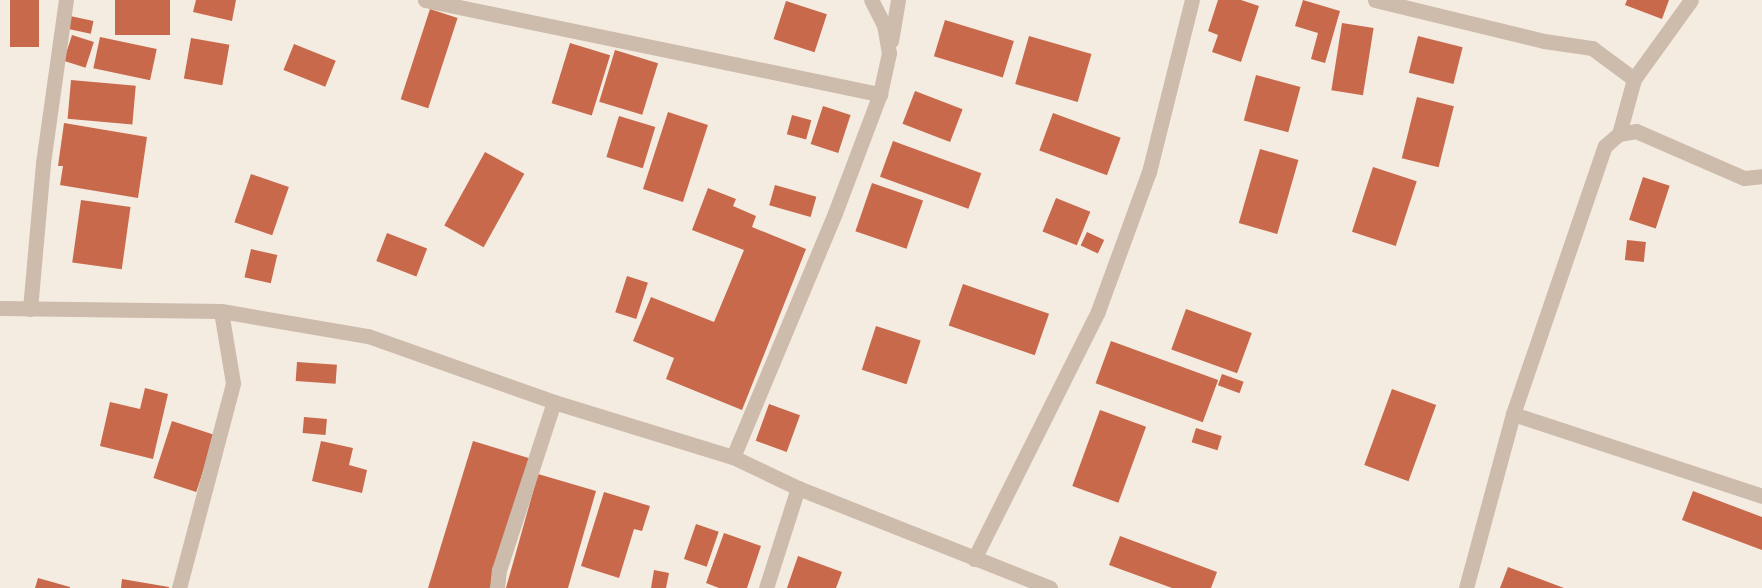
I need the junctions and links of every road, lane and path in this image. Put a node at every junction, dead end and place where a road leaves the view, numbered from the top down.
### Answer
1 (66, 0) edge
2 (425, 0) edge
3 (871, 0) edge
4 (898, 0) edge
5 (1192, 0) edge
6 (1375, 0) edge
7 (1691, 0) edge
8 (889, 53) junction
9 (1634, 79) junction
10 (880, 94) junction
11 (1618, 134) junction
12 (1762, 176) edge
13 (0, 308) edge
14 (30, 309) junction
15 (222, 311) junction
16 (554, 402) junction
17 (1514, 414) junction
18 (733, 457) junction
19 (798, 488) junction
20 (1762, 496) edge
21 (974, 559) junction
22 (179, 588) edge
23 (497, 588) edge
24 (766, 588) edge
25 (1050, 588) edge
26 (1466, 588) edge

1 - 14 street
2 - 10 street
3 - 8 street
4 - 8 street
5 - 21 street
6 - 9 street
7 - 9 street
8 - 10 street
9 - 11 street
10 - 18 street
11 - 12 street
11 - 17 street
13 - 14 street
14 - 15 street
15 - 16 street
15 - 22 street
16 - 18 street
16 - 23 street
17 - 20 street
17 - 26 street
18 - 19 street
19 - 21 street
19 - 24 street
21 - 25 street

